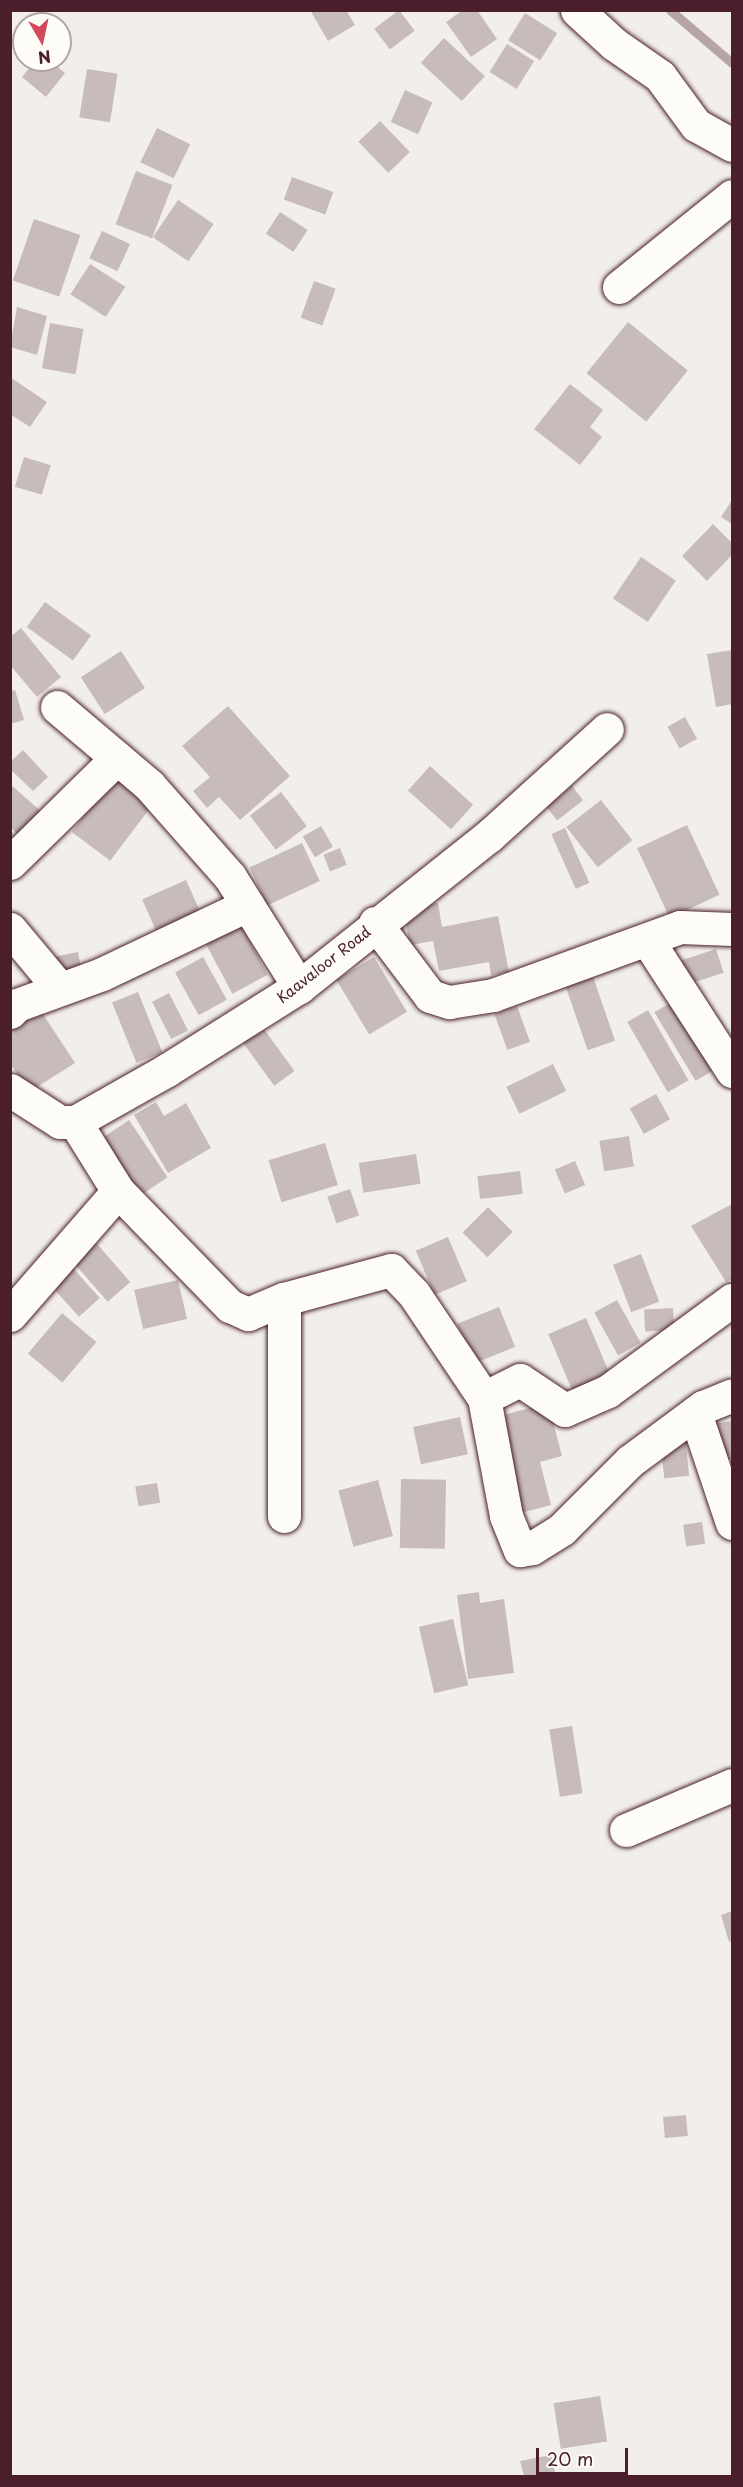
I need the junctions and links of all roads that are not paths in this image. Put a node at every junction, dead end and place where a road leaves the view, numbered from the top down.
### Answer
1 (577, 10) edge
2 (732, 145) edge
3 (732, 196) edge
4 (619, 287) dead end
5 (57, 707) dead end
6 (607, 729) dead end
7 (117, 758) junction
8 (10, 863) edge
9 (247, 905) junction
10 (375, 923) junction
11 (10, 929) edge
12 (732, 930) edge
13 (648, 941) junction
14 (299, 987) junction
15 (60, 989) junction
16 (10, 1012) edge
17 (732, 1071) edge
18 (10, 1090) edge
19 (75, 1122) junction
20 (118, 1191) junction
21 (284, 1299) junction
22 (732, 1300) edge
23 (10, 1315) edge
24 (732, 1395) edge
25 (484, 1398) junction
26 (695, 1413) junction
27 (284, 1516) dead end
28 (732, 1523) edge
29 (732, 1785) edge
30 (626, 1830) dead end

1 - 2 street
3 - 4 street
5 - 7 street
6 - 10 street, Kaavaloor Road
7 - 8 street
7 - 9 street
9 - 14 street
9 - 15 street
10 - 13 street
10 - 14 street, Kaavaloor Road
11 - 15 street
12 - 13 street
13 - 17 street
14 - 19 street, Kaavaloor Road
15 - 16 street
18 - 19 street
19 - 20 street
20 - 21 street
20 - 23 street
21 - 25 street
21 - 27 street
22 - 25 street
24 - 26 street
25 - 26 street
26 - 28 street
29 - 30 street

